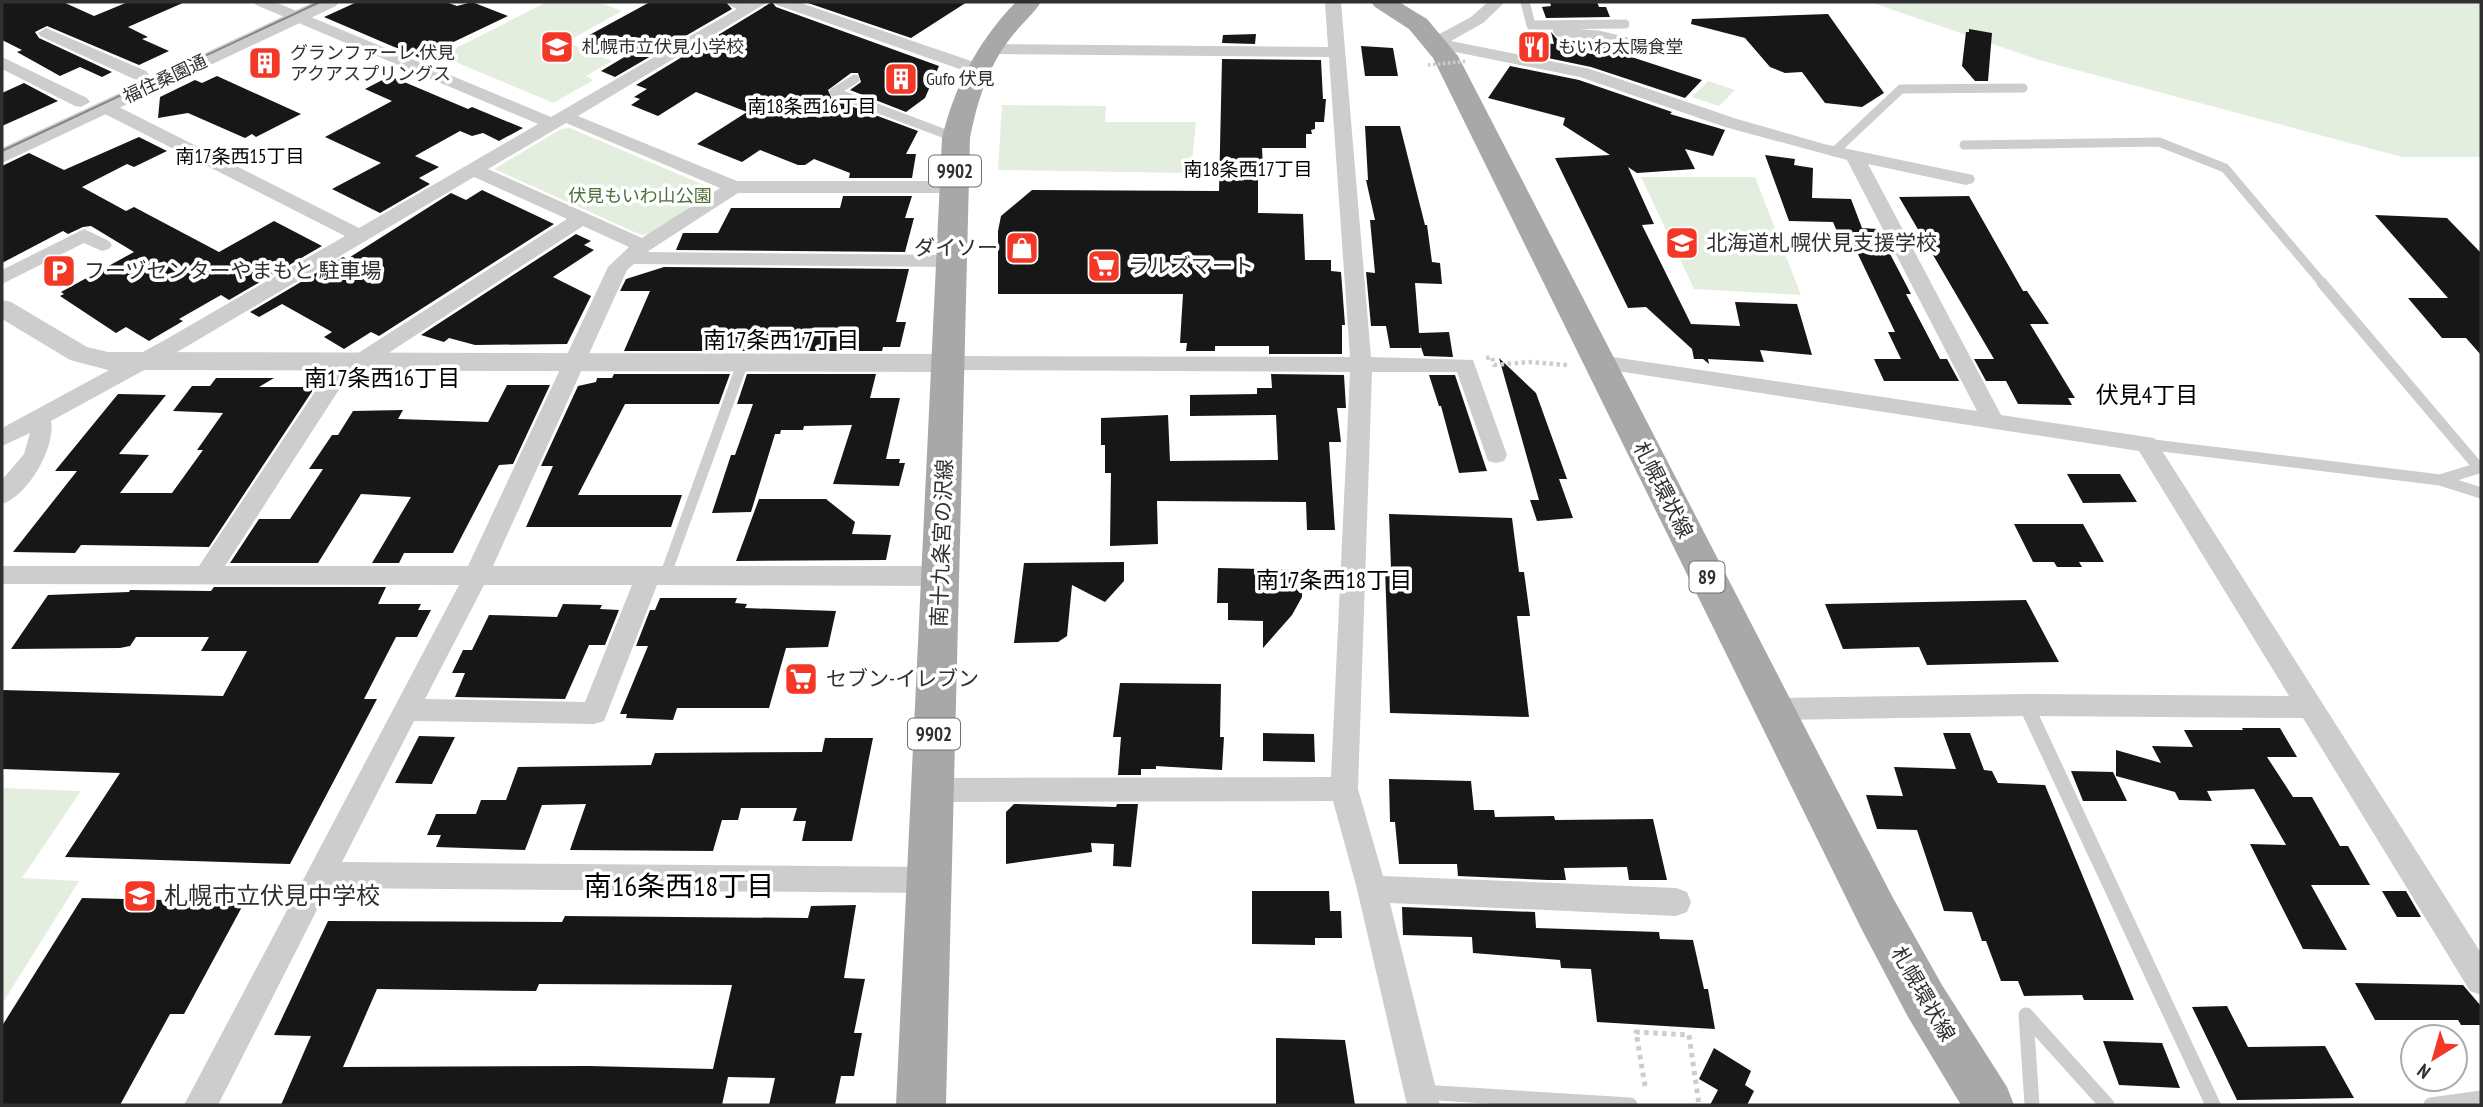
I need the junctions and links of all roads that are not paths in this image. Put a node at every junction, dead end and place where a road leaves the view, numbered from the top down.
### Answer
1 (329, 2) edge
2 (783, 2) edge
3 (1029, 2) edge
4 (1333, 2) edge
5 (1382, 2) edge
6 (1497, 2) edge
7 (1525, 2) edge
8 (747, 4) edge
9 (284, 7) edge
10 (1625, 24) dead end
11 (1555, 25) junction
12 (46, 33) dead end
13 (1644, 46) dead end
14 (1336, 52) junction
15 (1432, 54) junction
16 (982, 59) junction
17 (2, 62) edge
18 (141, 75) junction
19 (856, 79) dead end
20 (2023, 88) dead end
21 (81, 102) junction
22 (105, 107) junction
23 (557, 120) junction
24 (956, 138) junction
25 (2, 139) edge
26 (1964, 145) dead end
27 (1834, 152) junction
28 (2, 156) edge
29 (1855, 157) junction
30 (472, 169) junction
31 (1966, 179) dead end
32 (734, 187) junction
33 (955, 187) junction
34 (582, 218) junction
35 (359, 235) junction
36 (102, 245) dead end
37 (636, 252) junction
38 (952, 261) junction
39 (2, 278) edge
40 (2, 309) edge
41 (145, 360) junction
42 (574, 361) junction
43 (353, 362) junction
44 (743, 362) junction
45 (948, 363) junction
46 (1583, 364) junction
47 (1361, 365) junction
48 (39, 418) junction
49 (1993, 420) junction
50 (2, 438) edge
51 (2146, 444) junction
52 (1496, 454) dead end
53 (2440, 480) junction
54 (2481, 493) edge
55 (2, 495) edge
56 (2, 575) edge
57 (206, 575) junction
58 (476, 576) junction
59 (941, 576) junction
60 (657, 577) junction
61 (2026, 705) junction
62 (2309, 708) junction
63 (1774, 709) junction
64 (406, 710) junction
65 (1344, 789) junction
66 (932, 790) junction
67 (320, 875) junction
68 (929, 880) junction
69 (1372, 889) junction
70 (1676, 902) dead end
71 (2481, 980) edge
72 (2481, 1098) edge
73 (1422, 1099) edge
74 (200, 1105) edge
75 (921, 1105) edge
76 (1630, 1105) edge
77 (1989, 1105) edge
78 (2032, 1105) edge
79 (2107, 1105) edge
80 (2213, 1105) edge
81 (2431, 1105) edge

1 - 9 street, 福住桑園通
2 - 16 street
3 - 16 main road, 南十九条宮の沢線 / 9902
4 - 14 street
5 - 15 main road, 札幌環状線 / 89
6 - 15 street
7 - 11 lane
8 - 23 street
9 - 18 street, 福住桑園通
9 - 22 street, 福住桑園通
9 - 23 street
10 - 11 lane
11 - 13 lane
12 - 18 street
14 - 16 street
14 - 47 street
15 - 27 street
15 - 46 main road, 札幌環状線 / 89
16 - 24 main road, 南十九条宮の沢線 / 9902
17 - 21 street
18 - 21 street, 福住桑園通
19 - 24 lane
20 - 27 lane
21 - 25 street, 福住桑園通
22 - 28 street, 福住桑園通
22 - 35 street
23 - 30 street
23 - 32 street
24 - 33 main road, 南十九条宮の沢線 / 9902
26 - 53 lane
27 - 29 street
29 - 31 street
29 - 49 street
30 - 34 street
30 - 35 street
32 - 33 street
32 - 37 street
33 - 38 main road, 南十九条宮の沢線 / 9902
34 - 37 street
34 - 43 street
35 - 41 street
36 - 39 street
37 - 38 street
37 - 42 street
38 - 45 main road, 南十九条宮の沢線 / 9902
40 - 41 street
41 - 43 street
41 - 48 street
42 - 43 street
42 - 44 street
42 - 58 street
43 - 57 street
44 - 45 street
44 - 60 lane
45 - 47 street
45 - 59 main road, 南十九条宮の沢線 / 9902
46 - 49 street
46 - 63 main road, 札幌環状線 / 89
47 - 52 street
47 - 65 street
48 - 50 street
48 - 55 street
49 - 51 street
51 - 53 lane
51 - 62 street
53 - 54 lane
56 - 57 street
57 - 58 street
58 - 60 street
58 - 64 street
59 - 60 street
59 - 66 main road, 南十九条宮の沢線 / 9902
60 - 64 street
61 - 62 street
61 - 63 street
61 - 80 lane
62 - 71 street
63 - 77 main road, 札幌環状線 / 89
64 - 67 street
65 - 66 street
65 - 69 street
66 - 68 main road, 南十九条宮の沢線 / 9902
67 - 68 street
67 - 74 street
68 - 75 main road, 南十九条宮の沢線 / 9902
69 - 70 street
69 - 73 street
72 - 81 lane
73 - 76 lane
78 - 79 lane

